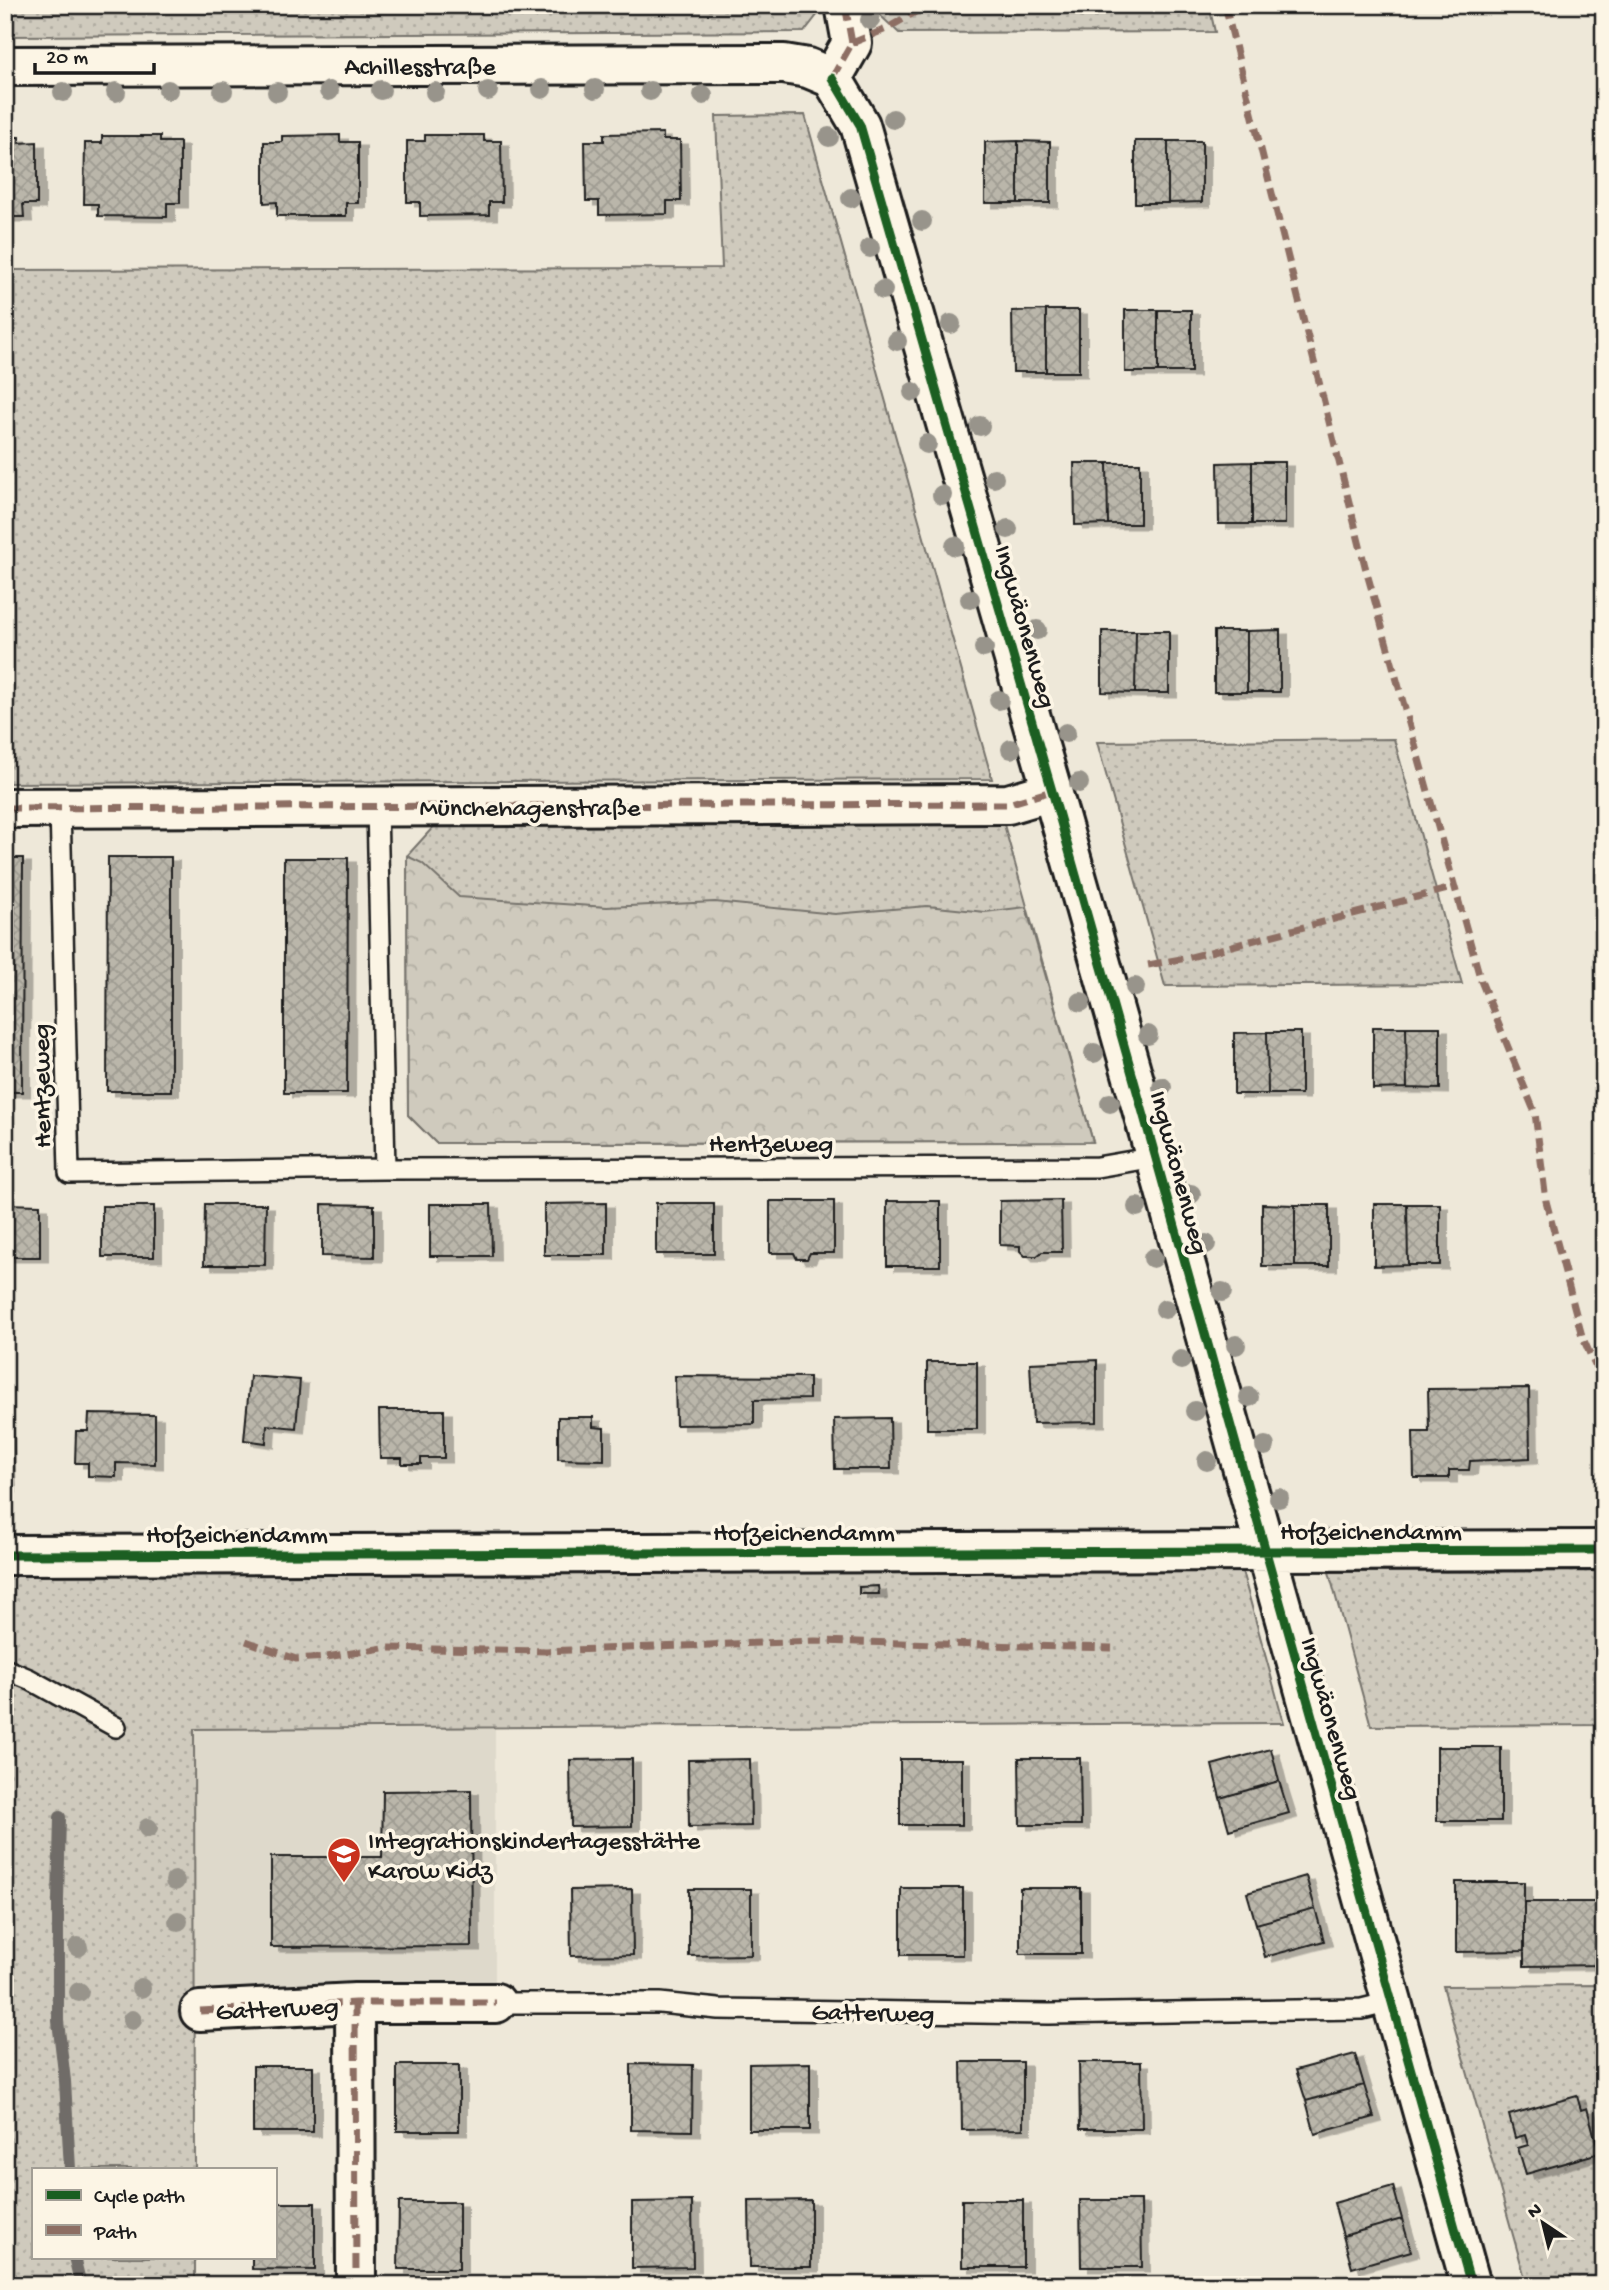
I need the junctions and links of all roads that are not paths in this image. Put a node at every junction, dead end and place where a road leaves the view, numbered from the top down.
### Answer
1 (845, 5) edge
2 (5, 66) edge
3 (832, 78) junction
4 (1052, 791) junction
5 (377, 806) junction
6 (60, 807) junction
7 (5, 808) edge
8 (1155, 1157) junction
9 (385, 1169) junction
10 (1604, 1550) edge
11 (1263, 1551) junction
12 (5, 1555) edge
13 (5, 1669) edge
14 (116, 1727) dead end
15 (1390, 2002) junction
16 (355, 2003) junction
17 (496, 2003) joint
18 (200, 2011) dead end
19 (356, 2285) edge
20 (1471, 2285) edge

1 - 3 street
2 - 3 street, Achillesstraße
3 - 4 street, Ingwäonenweg
4 - 5 street, Münchehagenstraße
4 - 8 street, Ingwäonenweg
5 - 6 street, Münchehagenstraße
5 - 9 lane
6 - 7 street, Münchehagenstraße
6 - 9 lane, Hentzeweg
8 - 9 lane, Hentzeweg
8 - 11 street, Ingwäonenweg
10 - 11 street, Hofzeichendamm
11 - 12 street, Hofzeichendamm
11 - 15 street, Ingwäonenweg
13 - 14 lane
15 - 17 lane, Gatterweg
15 - 20 street, Ingwäonenweg
16 - 17 street, Gatterweg
16 - 18 street, Gatterweg
16 - 19 street, Gatterweg

